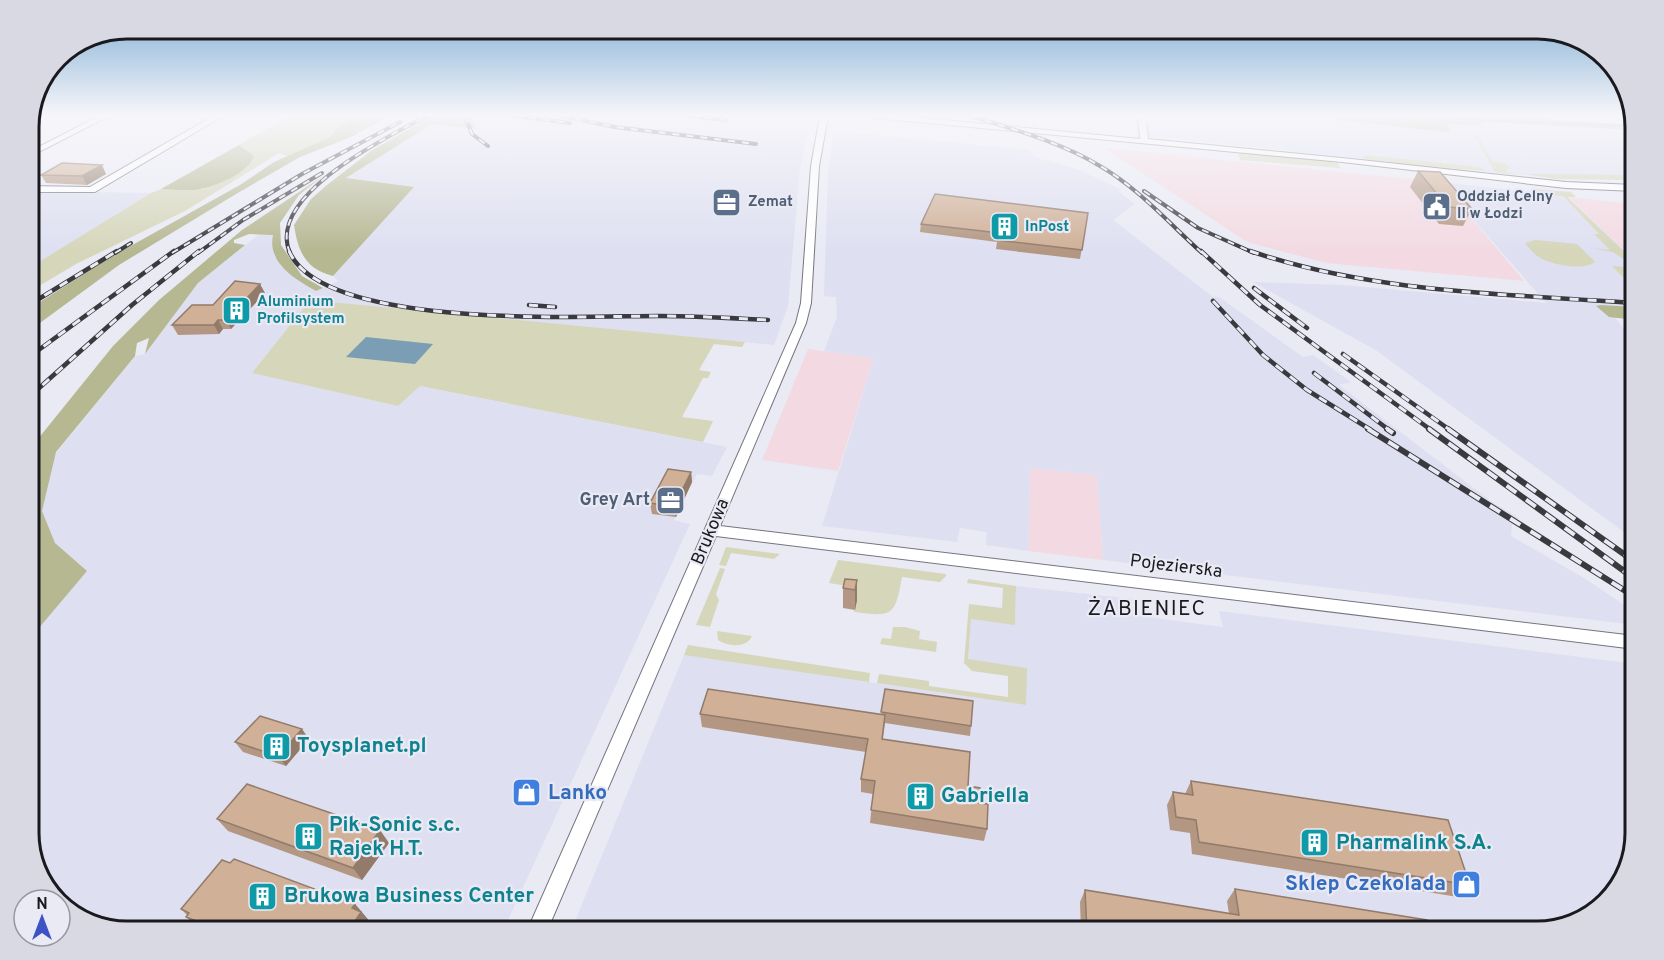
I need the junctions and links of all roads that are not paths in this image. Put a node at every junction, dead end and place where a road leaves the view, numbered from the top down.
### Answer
1 (142, 161) edge
2 (816, 161) edge
3 (1333, 161) edge
4 (1625, 187) edge
5 (39, 189) edge
6 (711, 530) junction
7 (1625, 642) edge
8 (542, 921) edge

1 - 5 street
2 - 6 street, Brukowa
3 - 4 street
6 - 7 street, Pojezierska
6 - 8 street, Brukowa

